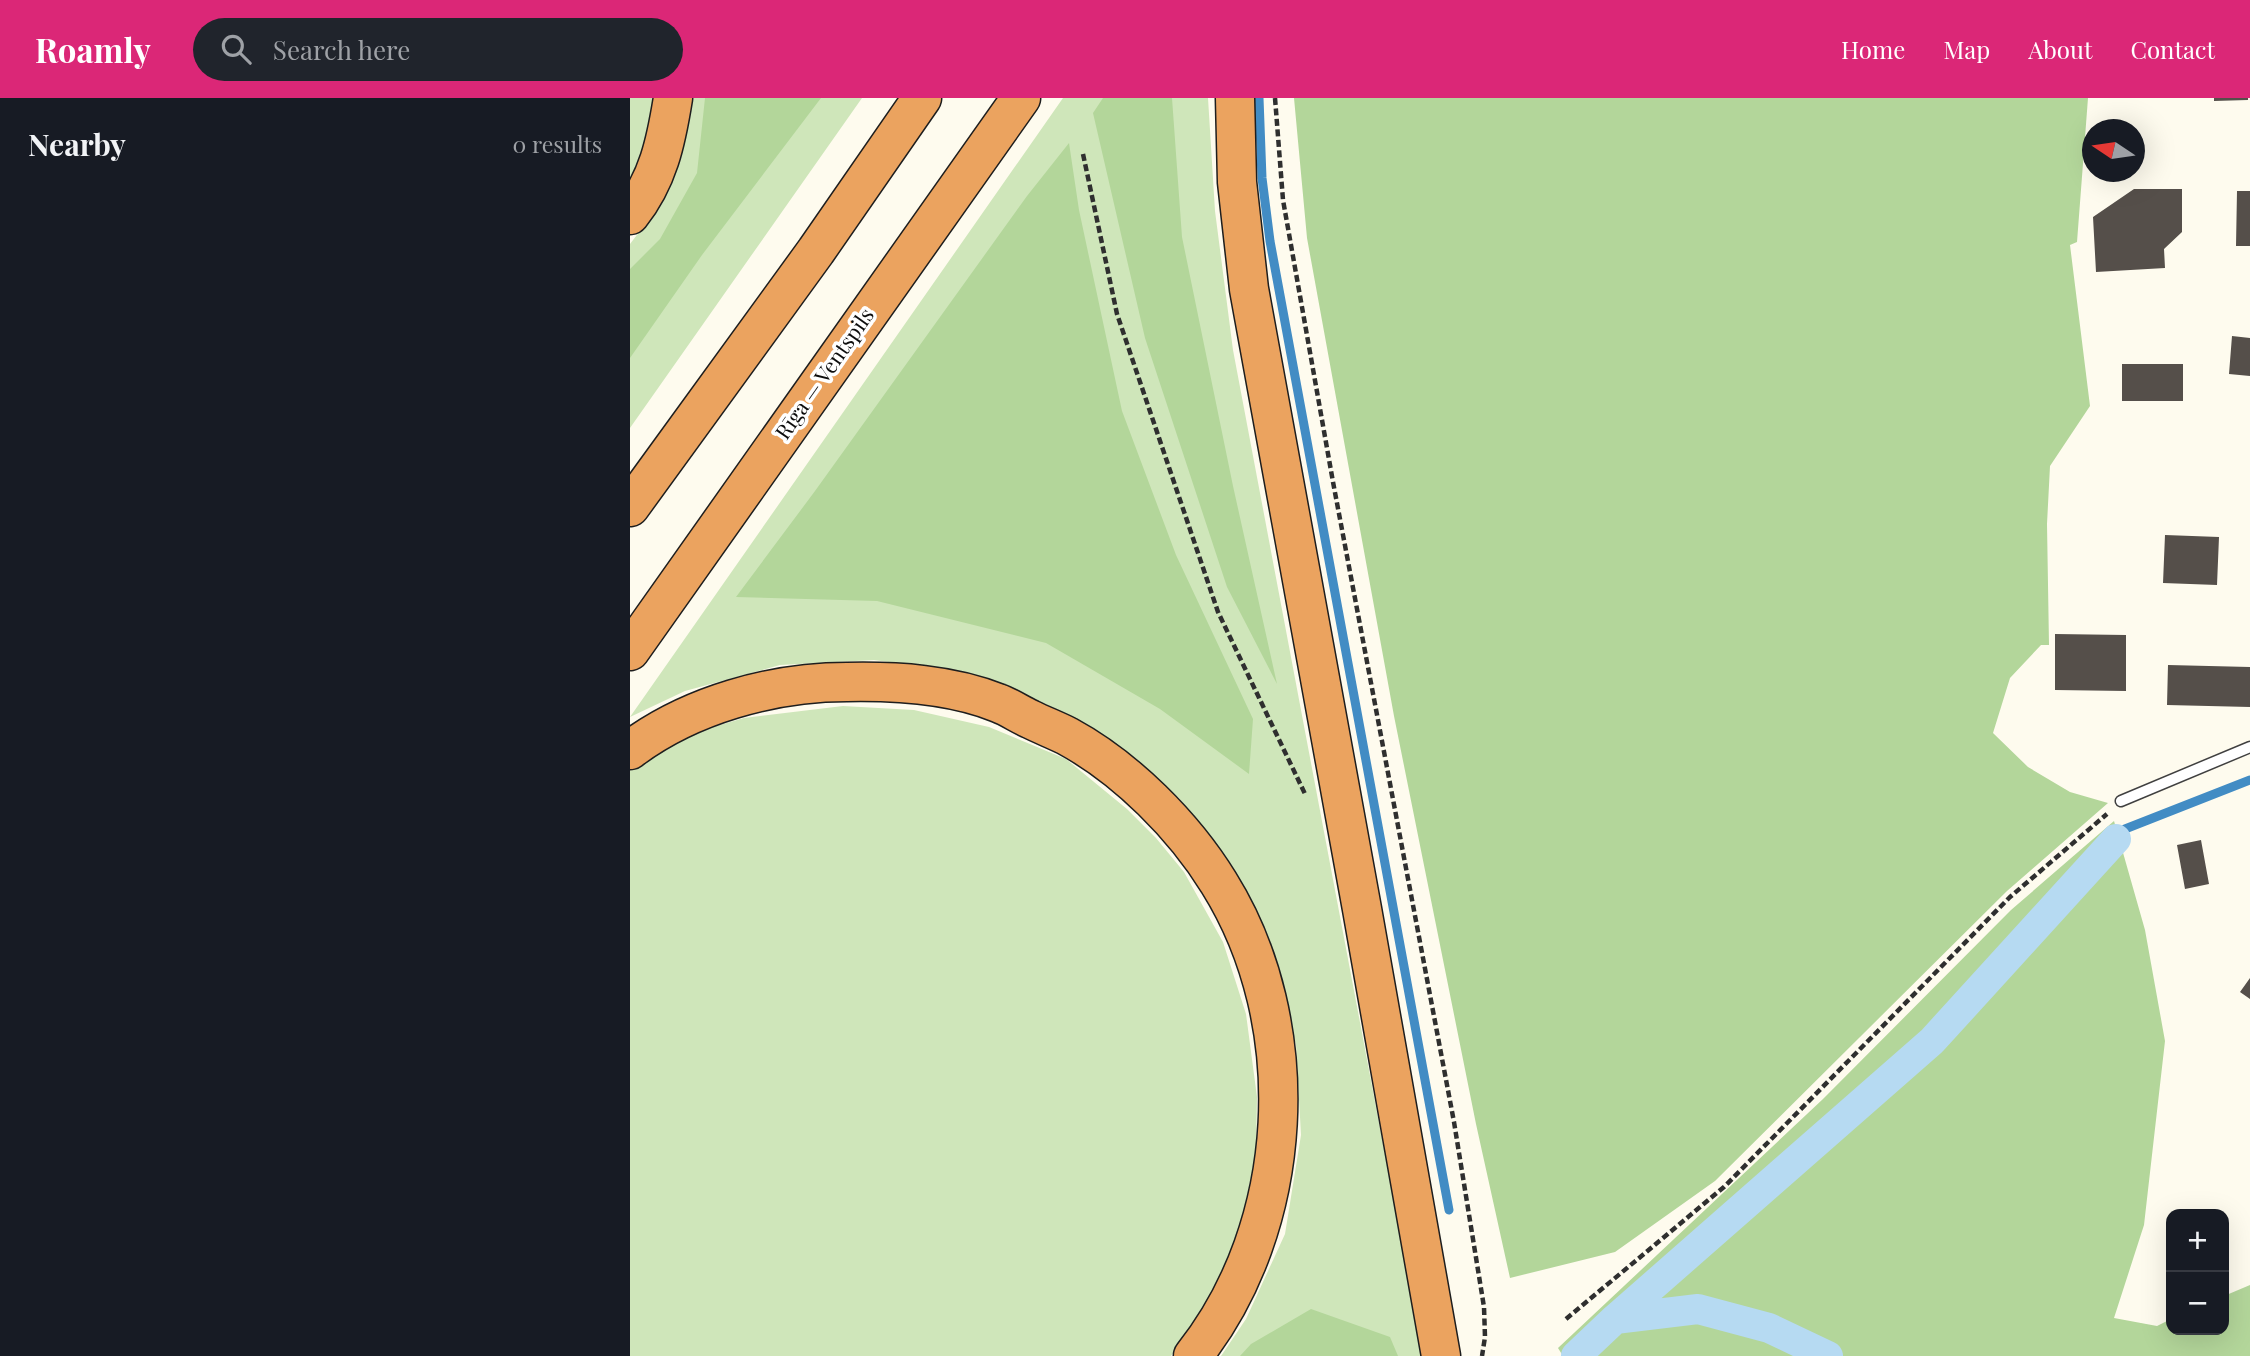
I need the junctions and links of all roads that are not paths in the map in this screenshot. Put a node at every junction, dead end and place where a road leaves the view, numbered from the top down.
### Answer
1 (673, 98) edge
2 (922, 98) edge
3 (1021, 98) edge
4 (1235, 98) edge
5 (630, 215) edge
6 (630, 507) edge
7 (630, 651) edge
8 (2250, 747) edge
9 (630, 750) edge
10 (2121, 801) road end
11 (1193, 1356) edge
12 (1441, 1356) edge

1 - 5 highway
2 - 6 highway
3 - 7 highway, Rīga — Ventspils
4 - 12 highway
8 - 10 lane
9 - 11 highway

